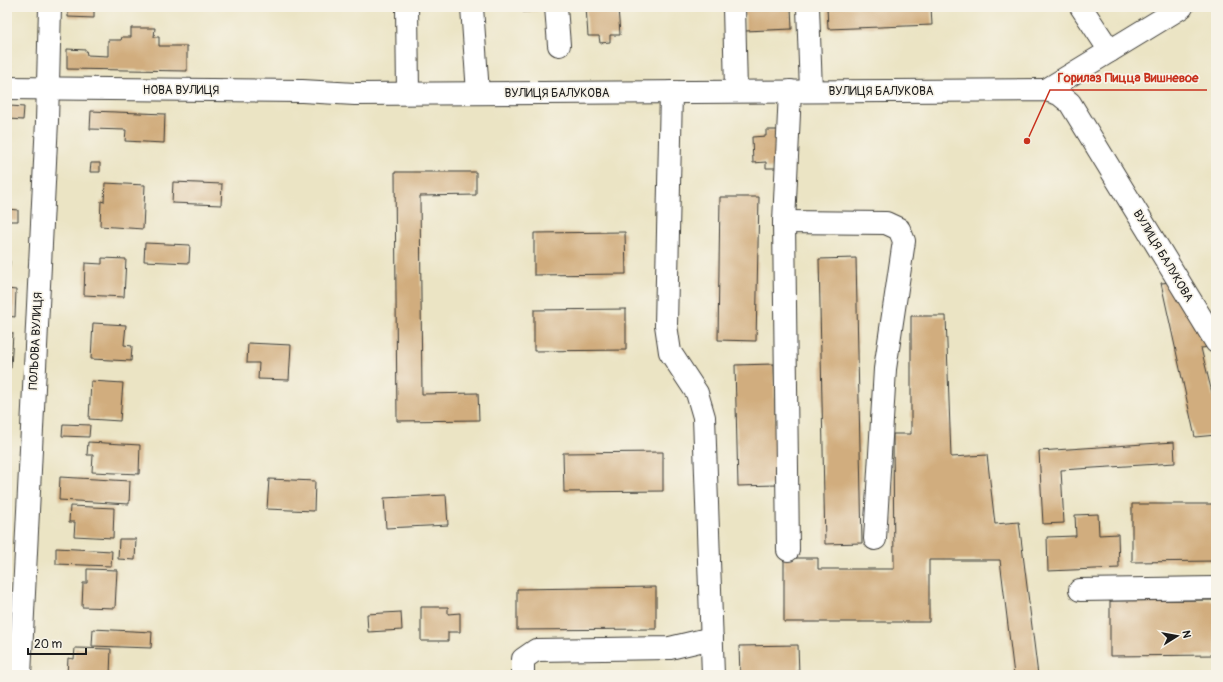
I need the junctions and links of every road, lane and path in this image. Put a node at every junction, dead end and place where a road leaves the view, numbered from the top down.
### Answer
1 (50, 7) edge
2 (407, 7) edge
3 (472, 7) edge
4 (556, 7) edge
5 (734, 7) edge
6 (808, 7) edge
7 (1081, 7) edge
8 (1182, 7) edge
9 (558, 45) dead end
10 (1110, 51) junction
11 (7, 88) edge
12 (48, 89) junction
13 (1046, 90) junction
14 (736, 91) junction
15 (801, 91) junction
16 (671, 92) junction
17 (408, 93) junction
18 (478, 93) junction
19 (784, 222) junction
20 (1216, 342) edge
21 (875, 539) dead end
22 (788, 550) dead end
23 (1216, 588) edge
24 (1080, 590) dead end
25 (712, 638) junction
26 (20, 675) edge
27 (523, 675) edge
28 (713, 675) edge

1 - 12 street, ПОЛЬОВА ВУЛИЦЯ
2 - 17 street
3 - 18 street
4 - 9 street
5 - 14 street
6 - 15 street
7 - 10 street
8 - 10 street
10 - 13 street
11 - 12 street, НОВА ВУЛИЦЯ
12 - 17 street, НОВА ВУЛИЦЯ
12 - 26 street, ПОЛЬОВА ВУЛИЦЯ
13 - 15 street, ВУЛИЦЯ БАЛУКОВА
13 - 20 street, ВУЛИЦЯ БАЛУКОВА
14 - 15 street, ВУЛИЦЯ БАЛУКОВА
14 - 16 street, ВУЛИЦЯ БАЛУКОВА
15 - 19 street
16 - 18 street, ВУЛИЦЯ БАЛУКОВА
16 - 25 street
17 - 18 street, ВУЛИЦЯ БАЛУКОВА
19 - 21 street
19 - 22 street
23 - 24 street
25 - 27 street
25 - 28 street

